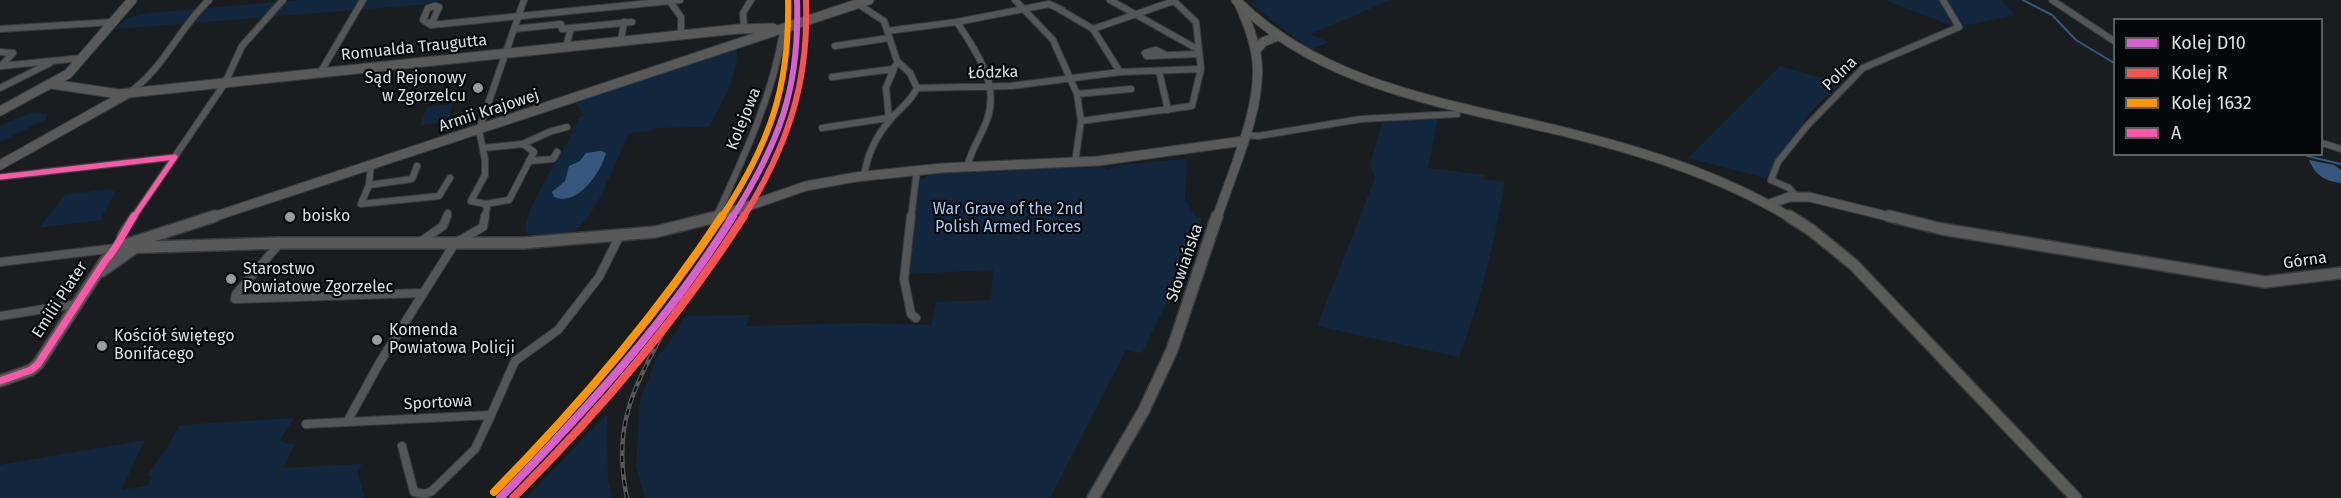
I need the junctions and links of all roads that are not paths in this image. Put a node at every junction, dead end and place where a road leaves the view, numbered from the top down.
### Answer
1 (132, 0) edge
2 (209, 0) edge
3 (283, 0) edge
4 (363, 0) edge
5 (524, 0) edge
6 (611, 0) edge
7 (680, 0) edge
8 (751, 0) edge
9 (869, 0) edge
10 (1015, 0) edge
11 (1110, 0) edge
12 (1173, 0) edge
13 (1943, 0) edge
14 (2052, 0) edge
15 (669, 1) edge
16 (1238, 2) edge
17 (858, 4) junction
18 (609, 7) junction
19 (1024, 9) junction
20 (1134, 14) junction
21 (519, 16) junction
22 (113, 22) junction
23 (624, 22) junction
24 (632, 22) dead end
25 (957, 22) junction
26 (431, 25) dead end
27 (514, 28) junction
28 (572, 28) junction
29 (744, 28) junction
30 (0, 29) edge
31 (1093, 29) junction
32 (887, 31) junction
33 (781, 33) junction
34 (681, 35) junction
35 (1278, 36) junction
36 (889, 38) junction
37 (2113, 40) edge
38 (621, 41) junction
39 (746, 41) junction
40 (1288, 42) junction
41 (1261, 45) junction
42 (835, 46) dead end
43 (567, 47) junction
44 (0, 52) edge
45 (1199, 52) junction
46 (506, 53) junction
47 (1165, 55) dead end
48 (82, 58) junction
49 (52, 61) junction
50 (897, 61) junction
51 (9, 65) junction
52 (1, 66) edge
53 (1200, 69) junction
54 (0, 70) edge
55 (893, 70) junction
56 (906, 70) junction
57 (1159, 71) junction
58 (1120, 72) junction
59 (320, 73) junction
60 (832, 77) dead end
61 (1071, 79) junction
62 (225, 83) junction
63 (51, 84) junction
64 (991, 87) junction
65 (0, 88) edge
66 (916, 88) junction
67 (1131, 89) dead end
68 (128, 93) junction
69 (1077, 94) junction
70 (1168, 110) junction
71 (0, 111) edge
72 (1457, 114) dead end
73 (889, 119) junction
74 (1081, 121) junction
75 (567, 127) dead end
76 (822, 129) dead end
77 (479, 130) junction
78 (1244, 138) junction
79 (2323, 143) edge
80 (523, 144) junction
81 (483, 148) junction
82 (2341, 149) edge
83 (557, 152) dead end
84 (175, 157) junction
85 (529, 161) junction
86 (1075, 162) junction
87 (0, 165) edge
88 (371, 166) junction
89 (417, 166) dead end
90 (967, 166) junction
91 (917, 170) junction
92 (864, 176) junction
93 (0, 177) edge
94 (450, 178) dead end
95 (369, 185) junction
96 (1791, 197) junction
97 (485, 204) junction
98 (1770, 204) junction
99 (448, 213) dead end
100 (1790, 215) junction
101 (721, 216) junction
102 (620, 235) junction
103 (420, 242) junction
104 (280, 243) junction
105 (455, 243) junction
106 (117, 248) junction
107 (137, 248) junction
108 (0, 262) edge
109 (2341, 273) edge
110 (94, 277) junction
111 (423, 293) junction
112 (76, 304) junction
113 (0, 316) edge
114 (916, 318) dead end
115 (0, 381) edge
116 (491, 415) junction
117 (347, 422) junction
118 (306, 424) dead end
119 (402, 446) dead end
120 (418, 496) edge
121 (1093, 498) edge
122 (2076, 498) edge

1 - 22 street
2 - 68 street
3 - 62 street
4 - 59 street
5 - 21 street
6 - 18 street
7 - 15 street
8 - 29 street
9 - 17 street, Armii Krajowej
10 - 19 street
11 - 20 street
12 - 20 street
12 - 45 street
13 - 96 street, Polna
14 - 37 street
15 - 18 street
15 - 34 street
16 - 35 main road
16 - 41 street, Słowiańska
17 - 32 street
17 - 33 street, Armii Krajowej
18 - 21 street
19 - 25 street
19 - 31 street
19 - 61 street
20 - 31 street
20 - 45 street
21 - 26 street
21 - 27 street
22 - 30 street
22 - 48 street
23 - 24 street
23 - 28 street
23 - 38 street
25 - 32 street
25 - 64 street
27 - 28 street
27 - 46 street
28 - 43 street
29 - 33 street, Romualda Traugutta
29 - 34 street, Romualda Traugutta
29 - 39 street
31 - 58 street
32 - 36 street
33 - 39 street, Armii Krajowej
33 - 101 street, Kolejowa
34 - 38 street, Romualda Traugutta
35 - 40 main road
35 - 41 street
36 - 42 street
36 - 50 street
38 - 43 street, Romualda Traugutta
39 - 77 street, Armii Krajowej
40 - 41 street
40 - 98 main road
41 - 78 street, Słowiańska
43 - 46 street, Romualda Traugutta
44 - 52 street
45 - 47 street
45 - 53 street
46 - 59 street, Romualda Traugutta
46 - 77 street
48 - 49 street
48 - 63 street
49 - 51 street
49 - 65 street
50 - 55 street
50 - 56 street
51 - 52 street
51 - 54 street
53 - 57 street, Łódzka
53 - 70 street
55 - 56 street
55 - 60 street
55 - 73 street
56 - 66 street
57 - 58 street, Łódzka
57 - 70 street
58 - 61 street, Łódzka
59 - 62 street, Romualda Traugutta
61 - 64 street, Łódzka
61 - 69 street
62 - 68 street, Romualda Traugutta
62 - 84 street
63 - 68 street, Romualda Traugutta
63 - 71 street
64 - 66 street, Łódzka
64 - 90 street
66 - 73 street
67 - 69 street
68 - 87 street
69 - 74 street
70 - 74 street
72 - 78 street
73 - 76 street
73 - 92 street
74 - 86 street
75 - 80 street
77 - 81 street
77 - 88 street, Armii Krajowej
78 - 86 street
78 - 121 street, Słowiańska
79 - 82 street
80 - 81 street
80 - 85 street
81 - 97 street
83 - 85 street
84 - 93 street
84 - 106 street
85 - 97 street
86 - 90 street
88 - 95 street
88 - 106 street, Armii Krajowej
89 - 95 street
90 - 91 street
91 - 92 street
91 - 114 street
92 - 101 street
94 - 95 street
96 - 98 street
96 - 100 street
96 - 109 street, Górna
97 - 105 street
98 - 100 main road
99 - 103 street
100 - 122 main road
101 - 102 street
102 - 105 street
102 - 116 street
103 - 104 street
103 - 105 street
104 - 107 street
104 - 111 street
105 - 111 street
106 - 107 street
106 - 108 street
106 - 110 street, Emilii Plater
107 - 110 street
110 - 112 street, Emilii Plater
111 - 117 street
112 - 113 street
112 - 115 street, Emilii Plater
116 - 117 street, Sportowa
116 - 120 street, Sportowa
117 - 118 street, Sportowa
119 - 120 street, Sportowa

